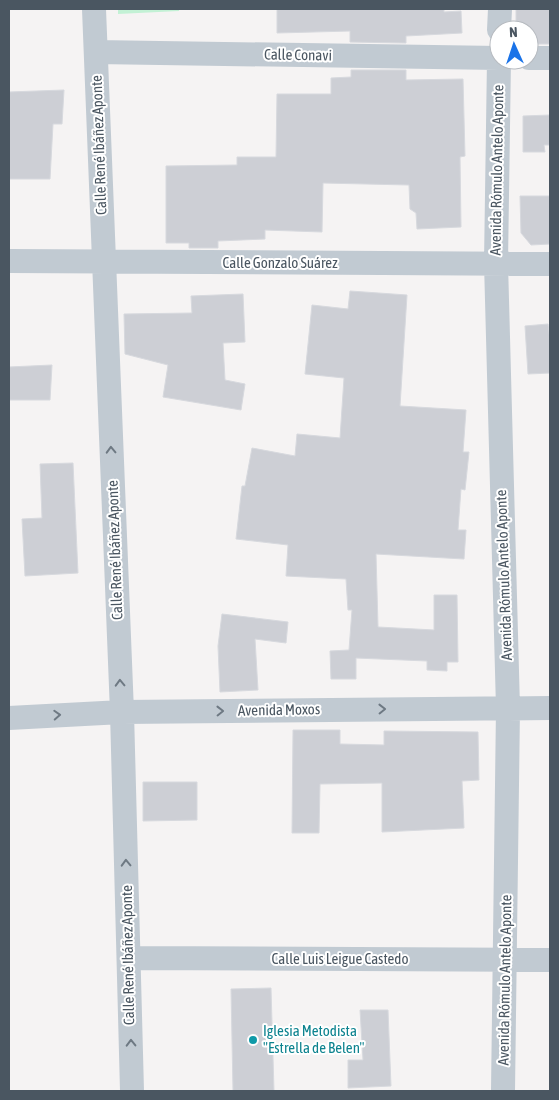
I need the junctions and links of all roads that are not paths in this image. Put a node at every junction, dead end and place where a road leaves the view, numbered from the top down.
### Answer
1 (94, 9) edge
2 (96, 52) junction
3 (489, 58) edge
4 (499, 70) edge
5 (9, 261) edge
6 (496, 262) junction
7 (103, 263) junction
8 (550, 264) edge
9 (508, 708) junction
10 (550, 708) edge
11 (122, 712) junction
12 (9, 718) edge
13 (129, 958) junction
14 (506, 959) junction
15 (550, 960) edge
16 (132, 1091) edge
17 (503, 1091) edge

1 - 2 street, Calle René Ibáñez Aponte
2 - 3 street, Calle Conavi
2 - 7 street, Calle René Ibáñez Aponte
4 - 6 street, Avenida Rómulo Antelo Aponte
5 - 7 street, Calle Gonzalo Suárez
6 - 7 street, Calle Gonzalo Suárez
6 - 8 street, Calle Gonzalo Suárez
6 - 9 street, Avenida Rómulo Antelo Aponte
11 -> 7 street, Calle René Ibáñez Aponte
9 - 10 street, Avenida Moxos
11 -> 9 street, Avenida Moxos
9 - 14 street, Avenida Rómulo Antelo Aponte
12 -> 11 street, Avenida Moxos
13 -> 11 street, Calle René Ibáñez Aponte
13 - 14 street, Calle Luis Leigue Castedo
16 -> 13 street, Calle René Ibáñez Aponte
14 - 15 street, Calle Luis Leigue Castedo
14 - 17 street, Avenida Rómulo Antelo Aponte

